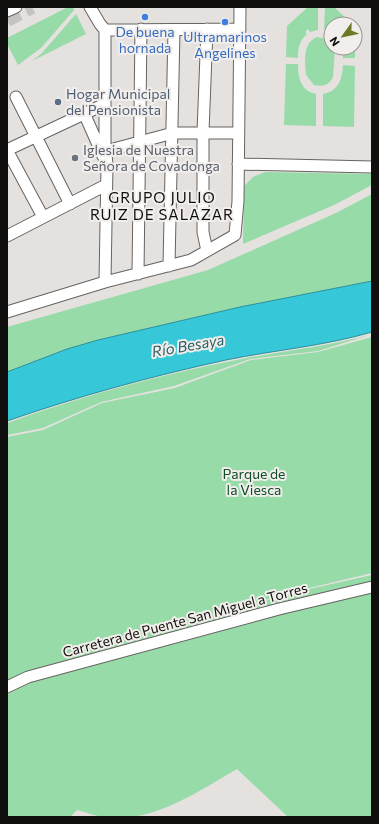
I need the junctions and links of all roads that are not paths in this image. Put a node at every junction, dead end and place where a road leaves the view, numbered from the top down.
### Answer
1 (16, 7) edge
2 (90, 7) edge
3 (240, 7) edge
4 (7, 11) edge
5 (141, 29) junction
6 (207, 29) junction
7 (240, 29) junction
8 (105, 30) junction
9 (174, 30) junction
10 (16, 97) dead end
11 (105, 104) junction
12 (84, 114) junction
13 (203, 132) junction
14 (173, 133) junction
15 (238, 133) junction
16 (36, 136) junction
17 (139, 142) junction
18 (7, 150) edge
19 (106, 151) junction
20 (238, 164) junction
21 (108, 165) junction
22 (372, 166) edge
23 (106, 185) junction
24 (70, 204) junction
25 (43, 217) junction
26 (9, 231) edge
27 (207, 251) junction
28 (169, 266) junction
29 (138, 274) junction
30 (105, 282) junction
31 (7, 312) edge
32 (372, 587) edge
33 (7, 687) edge

1 - 4 street
2 - 8 street
3 - 7 street
5 - 8 street
5 - 9 street
5 - 17 street
6 - 7 street
6 - 9 street
6 - 13 street
7 - 15 street
8 - 11 street
9 - 14 street
10 - 16 street
11 - 12 street
11 - 19 street
12 - 16 street
12 - 21 street
13 - 14 street
13 - 15 street
13 - 27 street
14 - 17 street
14 - 28 street
15 - 20 street
16 - 18 street
16 - 24 street
17 - 19 street
17 - 29 street
18 - 25 street
19 - 21 street
20 - 22 street
20 - 27 street
21 - 23 street
23 - 24 street
23 - 30 street
24 - 25 street
25 - 26 street
27 - 28 street
28 - 29 street
29 - 30 street
30 - 31 street
32 - 33 street, Carretera de Puente San Miguel a Torres

